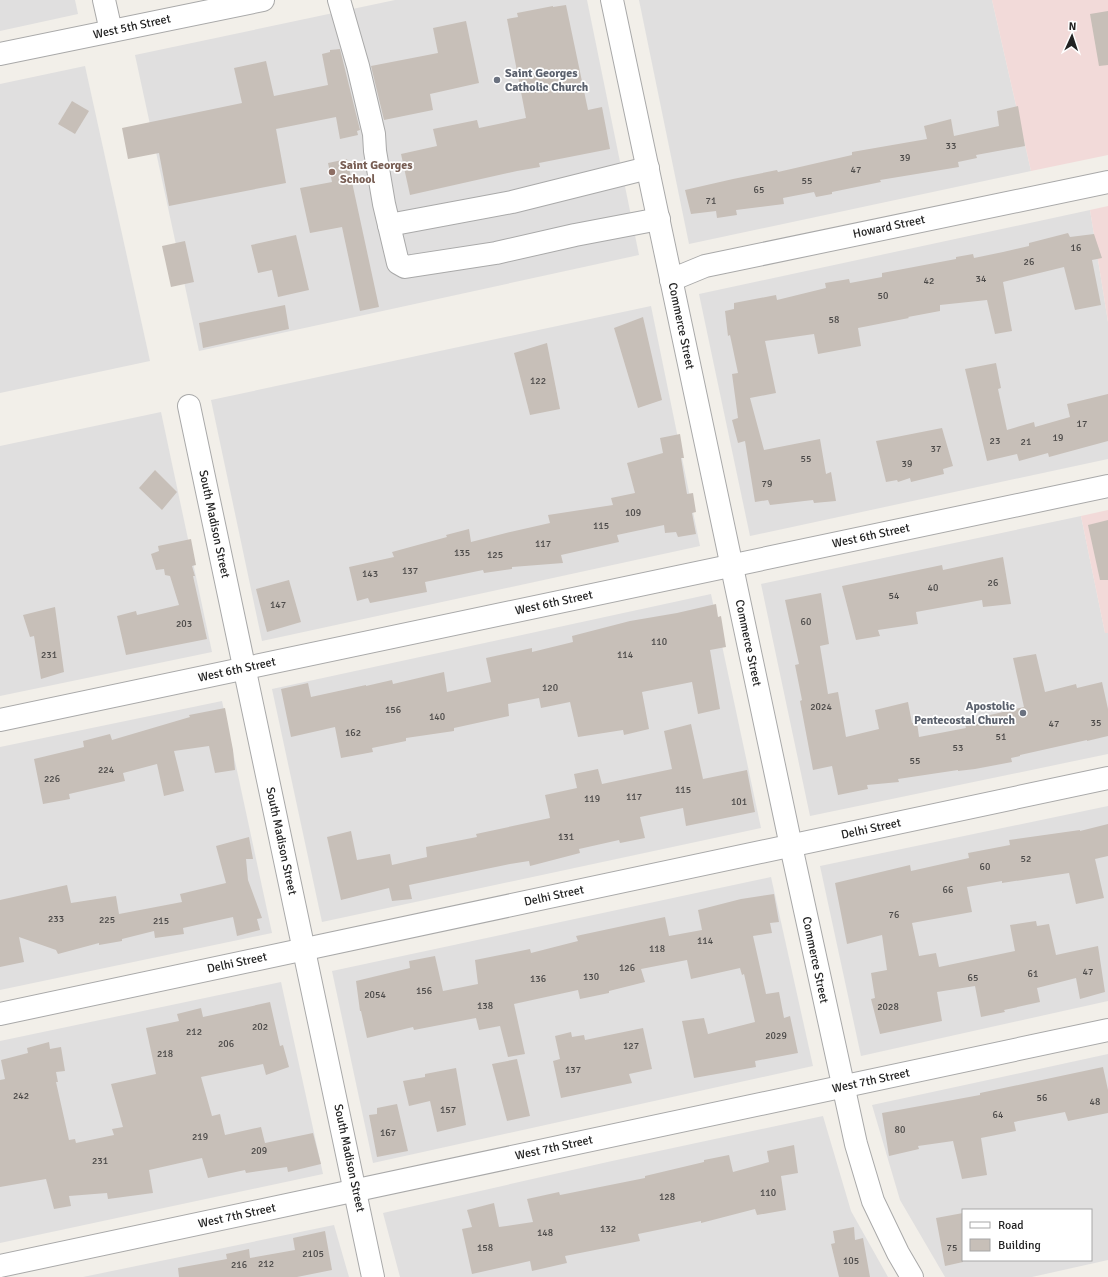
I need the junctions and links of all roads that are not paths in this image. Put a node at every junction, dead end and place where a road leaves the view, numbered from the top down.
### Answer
1 (104, 0) edge
2 (263, 0) edge
3 (340, 0) edge
4 (612, 0) edge
5 (111, 32) junction
6 (0, 54) edge
7 (648, 168) junction
8 (1108, 182) edge
9 (659, 219) junction
10 (389, 225) junction
11 (671, 280) junction
12 (189, 406) dead end
13 (1108, 486) edge
14 (732, 566) junction
15 (244, 669) junction
16 (0, 720) edge
17 (1108, 778) edge
18 (791, 846) junction
19 (304, 949) junction
20 (0, 1014) edge
21 (1108, 1030) edge
22 (842, 1087) junction
23 (356, 1190) junction
24 (0, 1266) edge
25 (373, 1277) edge
26 (912, 1277) edge

1 - 5 street
2 - 5 street, West 5th Street
3 - 10 street
4 - 7 street, Commerce Street
5 - 6 street, West 5th Street
7 - 9 street, Commerce Street
7 - 10 street
8 - 11 street, Howard Street
9 - 10 street
9 - 11 street, Commerce Street
11 - 14 street, Commerce Street
12 - 15 street, South Madison Street
13 - 14 street, West 6th Street
14 - 15 street, West 6th Street
14 - 18 street, Commerce Street
15 - 16 street, West 6th Street
15 - 19 street, South Madison Street
17 - 18 street, Delhi Street
18 - 19 street, Delhi Street
18 - 22 street, Commerce Street
19 - 20 street, Delhi Street
19 - 23 street, South Madison Street
21 - 22 street, West 7th Street
22 - 23 street, West 7th Street
22 - 26 street, Commerce Street
23 - 24 street, West 7th Street
23 - 25 street, South Madison Street

